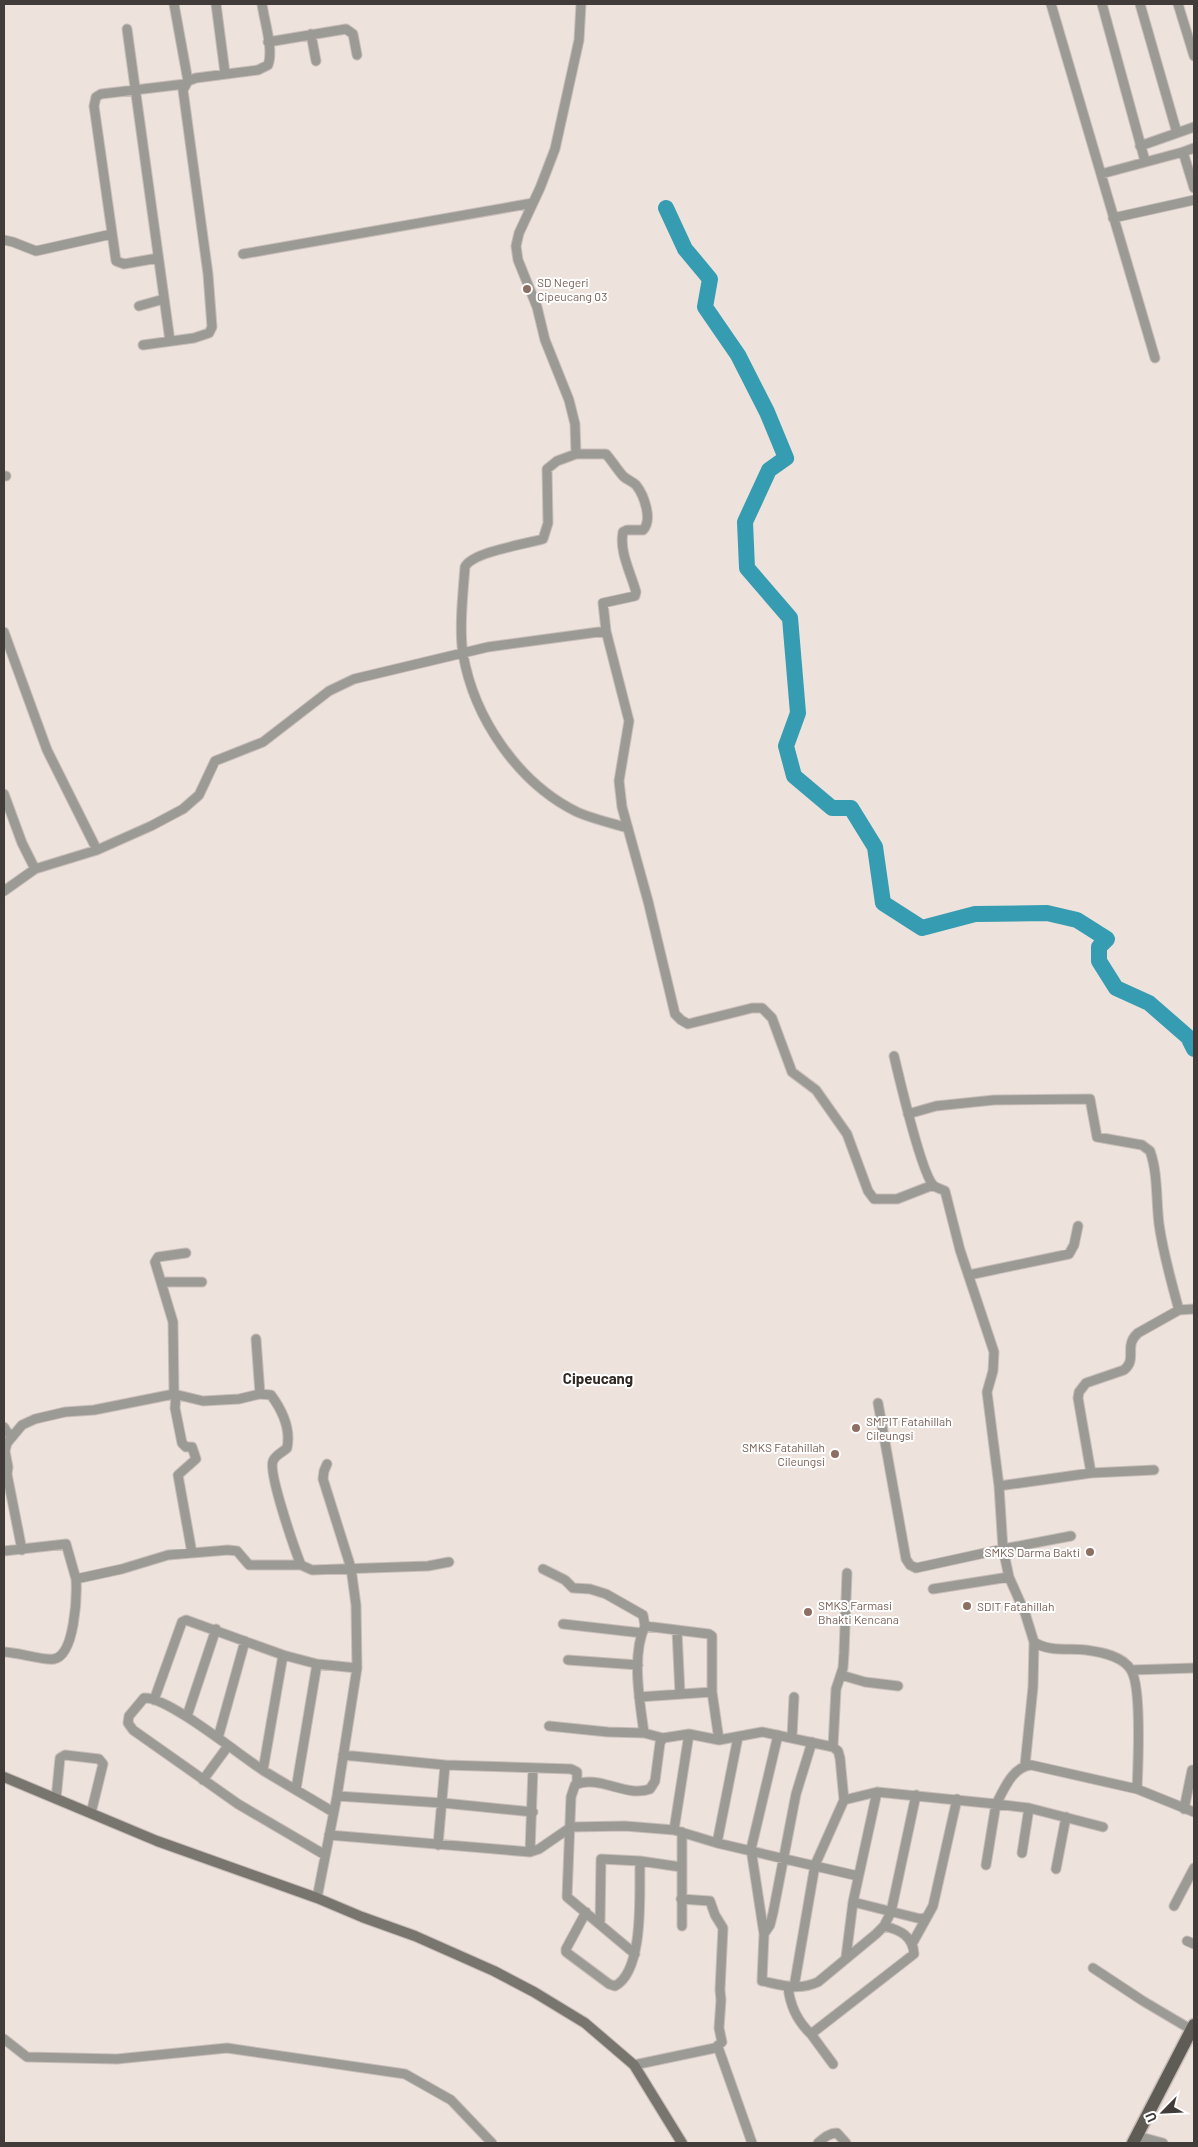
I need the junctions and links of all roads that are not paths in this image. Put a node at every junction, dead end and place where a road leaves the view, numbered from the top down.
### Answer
1 (174, 4) edge
2 (216, 4) edge
3 (262, 4) edge
4 (581, 4) edge
5 (1102, 4) edge
6 (1140, 4) edge
7 (1178, 4) edge
8 (1054, 5) edge
9 (126, 28) dead end
10 (1191, 33) edge
11 (311, 34) junction
12 (268, 42) junction
13 (357, 55) dead end
14 (1194, 56) edge
15 (316, 61) dead end
16 (226, 73) junction
17 (187, 82) junction
18 (136, 89) junction
19 (1194, 127) edge
20 (1177, 133) junction
21 (1140, 146) junction
22 (1194, 148) edge
23 (1183, 152) junction
24 (1144, 161) junction
25 (1101, 174) junction
26 (1194, 188) edge
27 (1194, 200) edge
28 (533, 203) junction
29 (1113, 218) junction
30 (112, 234) junction
31 (4, 240) edge
32 (243, 254) dead end
33 (158, 258) junction
34 (164, 299) junction
35 (139, 306) dead end
36 (170, 341) junction
37 (144, 345) dead end
38 (1154, 358) dead end
39 (576, 454) junction
40 (606, 631) junction
41 (4, 632) edge
42 (463, 652) junction
43 (4, 794) edge
44 (628, 828) junction
45 (97, 850) junction
46 (35, 869) junction
47 (4, 892) edge
48 (894, 1056) dead end
49 (908, 1114) junction
50 (933, 1185) junction
51 (1078, 1226) dead end
52 (186, 1253) dead end
53 (969, 1275) junction
54 (162, 1282) junction
55 (202, 1282) dead end
56 (1194, 1309) edge
57 (1179, 1310) junction
58 (256, 1339) dead end
59 (175, 1394) junction
60 (260, 1394) junction
61 (878, 1403) dead end
62 (4, 1427) edge
63 (12, 1436) junction
64 (327, 1464) dead end
65 (1154, 1470) dead end
66 (1092, 1473) junction
67 (5, 1476) edge
68 (999, 1486) junction
69 (1071, 1536) dead end
70 (1003, 1549) junction
71 (22, 1550) junction
72 (4, 1551) edge
73 (192, 1553) junction
74 (449, 1562) dead end
75 (301, 1566) junction
76 (351, 1568) junction
77 (543, 1569) dead end
78 (847, 1573) dead end
79 (1009, 1577) junction
80 (76, 1579) junction
81 (933, 1589) dead end
82 (563, 1624) dead end
83 (216, 1629) junction
84 (644, 1630) junction
85 (677, 1630) junction
86 (245, 1641) junction
87 (1034, 1642) junction
88 (4, 1652) edge
89 (283, 1655) junction
90 (568, 1660) dead end
91 (317, 1664) junction
92 (638, 1665) junction
93 (357, 1668) junction
94 (1194, 1668) edge
95 (1132, 1670) junction
96 (841, 1675) junction
97 (898, 1686) dead end
98 (712, 1692) junction
99 (680, 1694) junction
100 (639, 1697) junction
101 (794, 1697) dead end
102 (154, 1700) junction
103 (187, 1716) junction
104 (549, 1726) dead end
105 (644, 1733) junction
106 (689, 1734) junction
107 (778, 1735) junction
108 (738, 1737) junction
109 (792, 1737) junction
110 (218, 1738) junction
111 (663, 1738) junction
112 (720, 1740) junction
113 (812, 1742) junction
114 (228, 1746) junction
115 (832, 1747) junction
116 (343, 1755) junction
117 (445, 1765) junction
118 (1025, 1766) junction
119 (533, 1768) junction
120 (263, 1770) junction
121 (1192, 1770) dead end
122 (4, 1776) edge
123 (203, 1780) junction
124 (577, 1784) junction
125 (296, 1789) junction
126 (1137, 1789) junction
127 (876, 1792) junction
128 (916, 1795) junction
129 (337, 1796) junction
130 (56, 1799) junction
131 (957, 1799) junction
132 (844, 1800) junction
133 (443, 1803) junction
134 (996, 1804) junction
135 (1030, 1808) junction
136 (1184, 1809) junction
137 (333, 1812) junction
138 (533, 1812) junction
139 (1194, 1812) edge
140 (91, 1813) junction
141 (1066, 1817) junction
142 (571, 1827) junction
143 (1102, 1827) dead end
144 (678, 1831) junction
145 (329, 1835) junction
146 (717, 1842) junction
147 (438, 1845) junction
148 (751, 1850) junction
149 (530, 1852) junction
150 (1022, 1853) dead end
151 (325, 1855) junction
152 (783, 1858) junction
153 (640, 1861) junction
154 (815, 1865) junction
155 (986, 1865) dead end
156 (681, 1867) junction
157 (1194, 1868) edge
158 (1056, 1870) dead end
159 (858, 1876) junction
160 (317, 1898) junction
161 (681, 1899) junction
162 (853, 1902) junction
163 (1174, 1906) dead end
164 (586, 1912) junction
165 (892, 1912) junction
166 (927, 1917) junction
167 (600, 1924) junction
168 (682, 1926) dead end
169 (884, 1926) junction
170 (764, 1934) junction
171 (912, 1944) junction
172 (636, 1954) junction
173 (846, 1957) junction
174 (1093, 1968) dead end
175 (791, 1987) junction
176 (1192, 2031) edge
177 (811, 2034) junction
178 (4, 2039) edge
179 (718, 2047) junction
180 (833, 2064) dead end
181 (634, 2065) junction
182 (1135, 2140) edge
183 (678, 2142) edge
184 (492, 2143) edge
185 (752, 2143) edge
186 (818, 2143) edge
187 (846, 2143) edge
188 (1163, 2143) edge

1 - 17 street
2 - 16 street
3 - 12 street
4 - 28 street
5 - 21 street
6 - 20 street
7 - 10 street
8 - 25 street
9 - 18 street
10 - 14 street
11 - 12 street
11 - 13 street
11 - 15 street
12 - 16 street
16 - 17 street
17 - 18 street
17 - 36 street
18 - 30 street
18 - 33 street
19 - 20 street
20 - 21 street
21 - 24 street
22 - 23 street
23 - 24 street
23 - 26 street
24 - 25 street
25 - 29 street
27 - 29 street
28 - 32 street
28 - 39 street
29 - 38 street
30 - 31 street
30 - 33 street
33 - 34 street
34 - 35 street
34 - 36 street
36 - 37 street
39 - 40 street
39 - 42 street
40 - 42 street
40 - 44 street
41 - 45 street
42 - 44 street
42 - 45 street
43 - 46 street
44 - 50 street
45 - 46 street
46 - 47 street
48 - 49 street
49 - 50 street
49 - 57 street
50 - 53 street
51 - 53 street
52 - 54 street
53 - 68 street
54 - 55 street
54 - 59 street
56 - 57 street
57 - 66 street
58 - 60 street
59 - 60 street
59 - 63 street
59 - 73 street
60 - 75 street
61 - 70 street
62 - 63 street
63 - 67 street
64 - 76 street
65 - 66 street
66 - 68 street
67 - 71 street
68 - 70 street
69 - 70 street
70 - 79 street
71 - 72 street
71 - 80 street
73 - 75 street
73 - 80 street
74 - 76 street
75 - 76 street
76 - 93 street
77 - 84 street
78 - 96 street
79 - 81 street
79 - 87 street
80 - 88 street
82 - 84 street
83 - 86 street
83 - 102 street
83 - 103 street
84 - 85 street
84 - 92 street
85 - 98 street
85 - 99 street
86 - 89 street
86 - 110 street
87 - 95 street
87 - 118 street
89 - 91 street
89 - 120 street
90 - 92 street
91 - 93 street
91 - 125 street
92 - 100 street
93 - 116 street
94 - 95 street
95 - 126 street
96 - 97 street
96 - 115 street
98 - 99 street
98 - 112 street
99 - 100 street
100 - 105 street
101 - 109 street
102 - 103 street
102 - 123 street
103 - 110 street
104 - 105 street
105 - 111 street
106 - 111 street
106 - 112 street
106 - 144 street
107 - 108 street
107 - 109 street
107 - 148 street
108 - 112 street
108 - 146 street
109 - 113 street
110 - 114 street
111 - 124 street
113 - 115 street
113 - 152 street
114 - 120 street
114 - 123 street
115 - 132 street
116 - 117 street
116 - 129 street
117 - 119 street
117 - 133 street
118 - 126 street
118 - 134 street
119 - 124 street
119 - 138 street
120 - 125 street
121 - 136 street
122 - 130 street
123 - 151 street
124 - 142 street
125 - 137 street
126 - 136 street
127 - 128 street
127 - 132 street
127 - 159 street
128 - 131 street
128 - 165 street
129 - 133 street
129 - 137 street
130 - 140 street
130 - 140 street
131 - 134 street
131 - 166 street
132 - 154 street
133 - 138 street
133 - 147 street
134 - 135 street
134 - 155 street
135 - 141 street
135 - 150 street
136 - 139 street
137 - 145 street
138 - 149 street
140 - 160 street
141 - 143 street
141 - 158 street
142 - 144 street
142 - 149 street
142 - 164 street
144 - 146 street
144 - 156 street
145 - 147 street
145 - 151 street
146 - 148 street
147 - 149 street
148 - 152 street
148 - 170 street
151 - 160 street
152 - 154 street
152 - 170 street
153 - 156 street
153 - 167 street
153 - 172 street
154 - 159 street
154 - 175 street
156 - 161 street
157 - 163 street
159 - 162 street
160 - 181 street
161 - 168 street
161 - 179 street
162 - 165 street
162 - 173 street
164 - 167 street
164 - 172 street
165 - 166 street
165 - 169 street
166 - 171 street
167 - 172 street
169 - 171 street
169 - 173 street
170 - 175 street
171 - 177 street
173 - 175 street
174 - 176 street
175 - 177 street
176 - 182 main road
177 - 180 street
178 - 184 street
179 - 181 street
179 - 185 street
181 - 183 street
182 - 188 street
186 - 187 street

